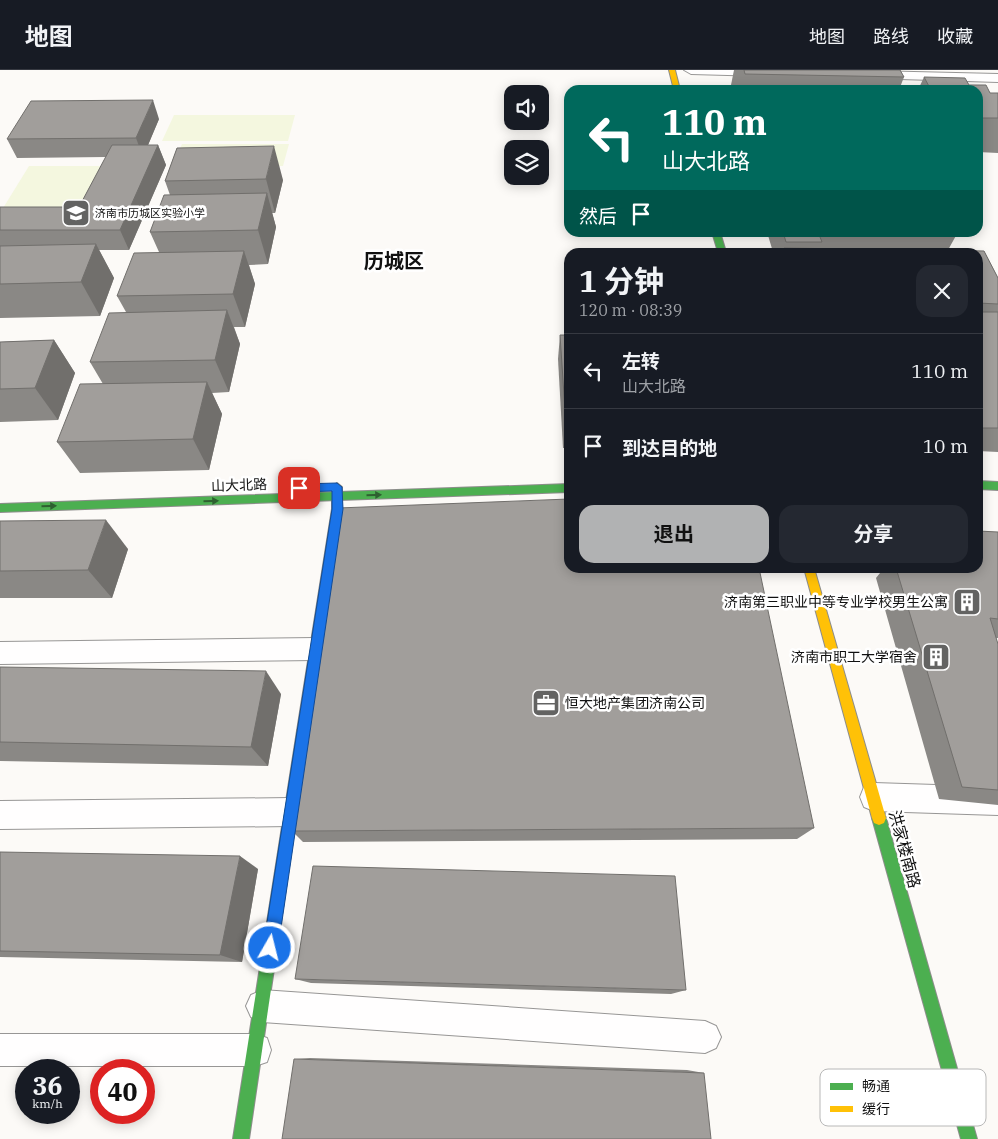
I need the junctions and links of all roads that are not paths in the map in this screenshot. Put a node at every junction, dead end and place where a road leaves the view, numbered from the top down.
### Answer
1 (672, 70) edge
2 (691, 70) edge
3 (784, 73) edge
4 (862, 75) edge
5 (998, 78) edge
6 (676, 85) edge
7 (983, 476) edge
8 (998, 477) edge
9 (564, 479) edge
10 (983, 485) edge
11 (998, 486) edge
12 (564, 488) edge
13 (337, 491) junction
14 (0, 498) edge
15 (0, 508) edge
16 (811, 573) edge
17 (315, 649) junction
18 (0, 653) edge
19 (874, 796) junction
20 (998, 802) edge
21 (291, 812) junction
22 (0, 815) edge
23 (262, 1006) junction
24 (704, 1037) dead end
25 (0, 1050) edge
26 (255, 1050) junction
27 (949, 1069) edge
28 (964, 1126) edge
29 (241, 1139) edge
30 (968, 1139) edge

1 - 6 main road
2 - 3 street
4 - 5 street
7 - 8 main road
9 - 13 main road, 山大北路
10 - 11 main road
13 -> 12 main road, 山大北路
13 - 14 main road, 山大北路
15 -> 13 main road, 山大北路
13 - 17 main road
16 - 19 main road, 洪家楼南路
17 - 18 street
17 - 21 main road
19 - 20 street
19 - 27 main road, 洪家楼南路
21 - 22 street
21 - 23 main road
23 - 24 street
23 - 26 main road
25 - 26 street
26 - 29 main road
28 - 30 main road, 洪家楼南路

